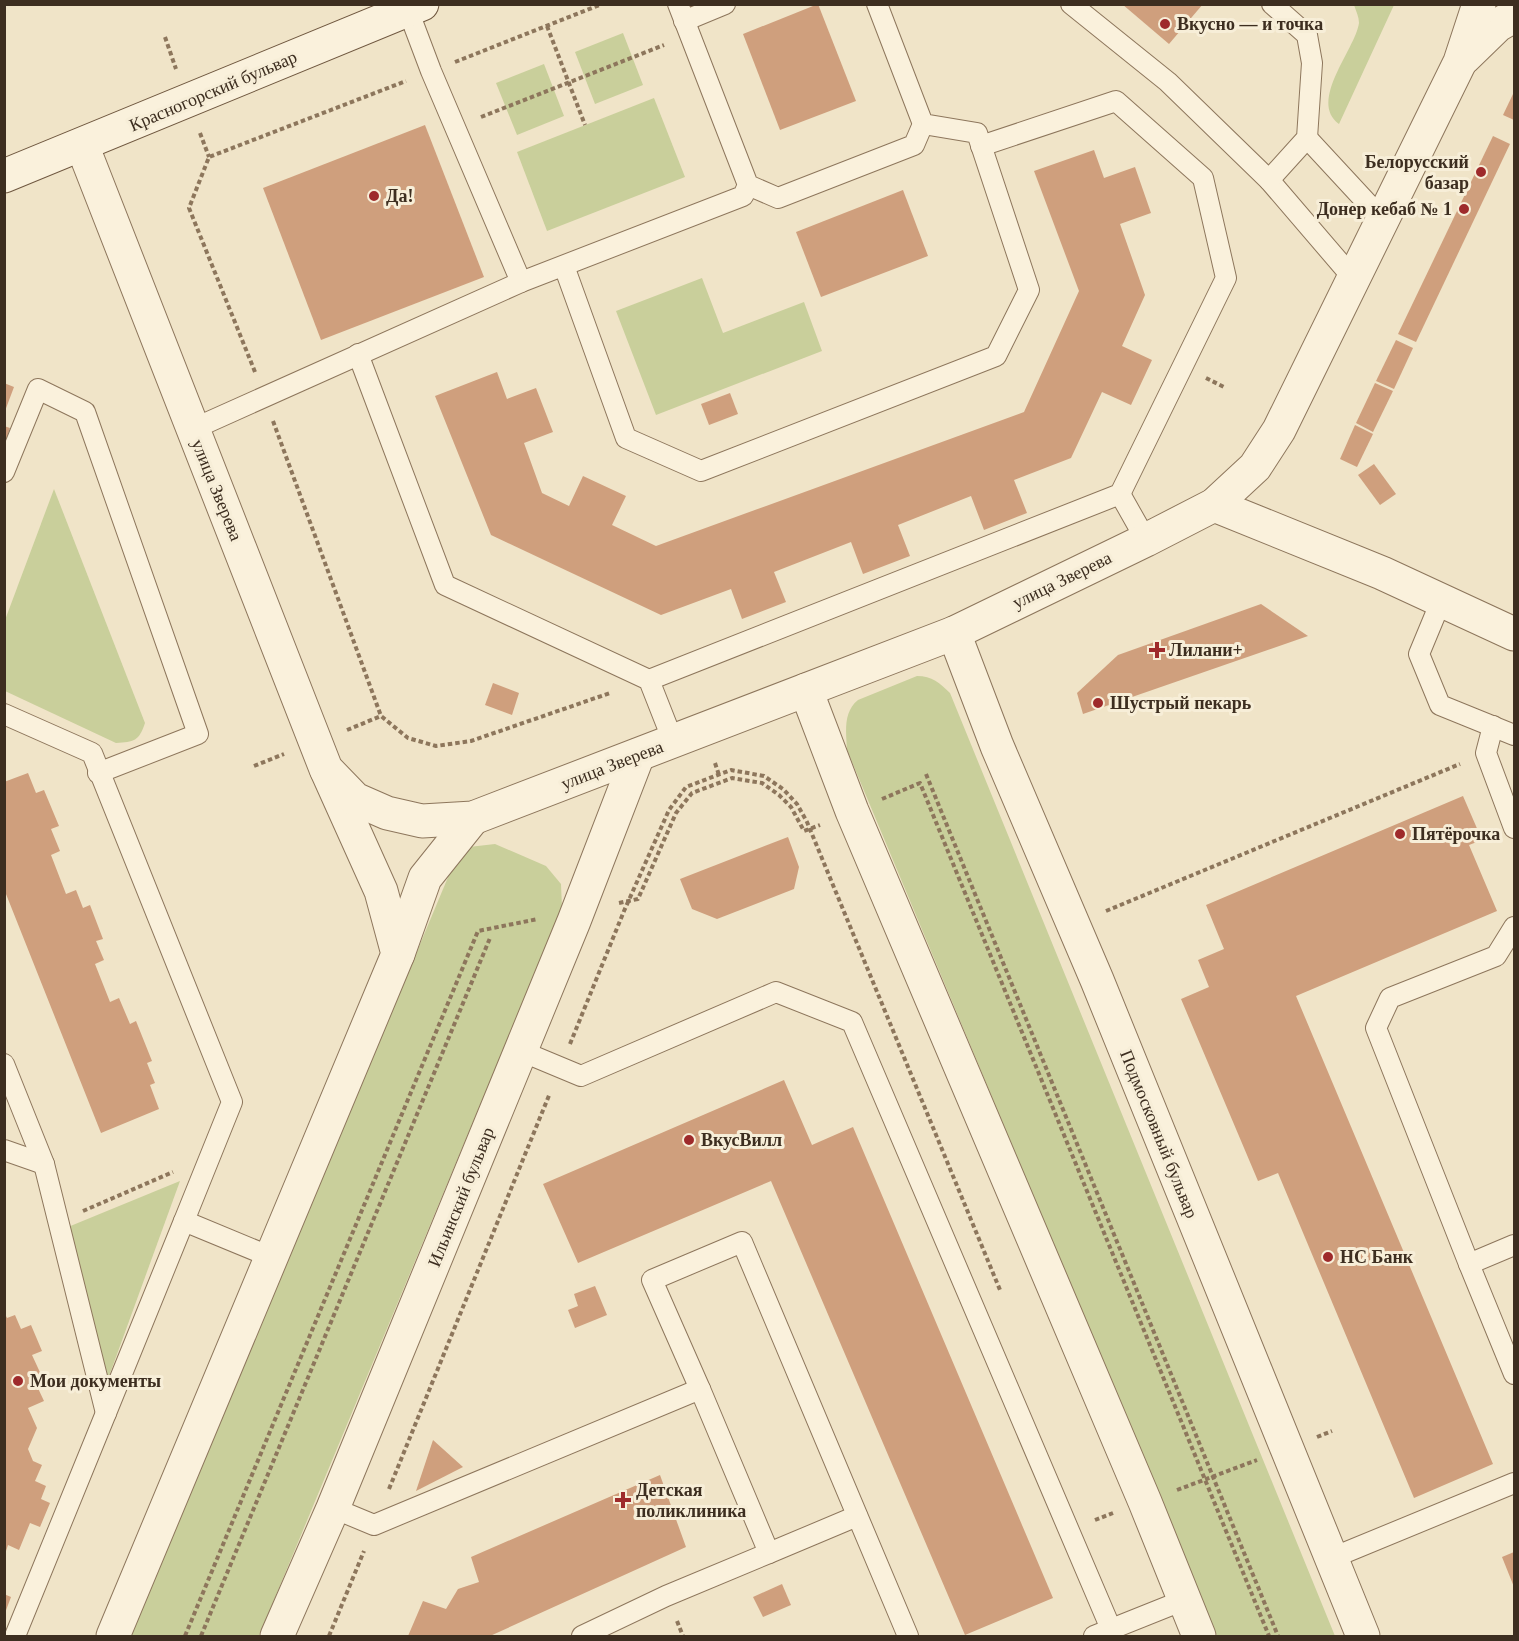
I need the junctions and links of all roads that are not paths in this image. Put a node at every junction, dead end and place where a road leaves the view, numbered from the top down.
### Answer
1 (725, 4) edge
2 (877, 4) edge
3 (1071, 4) edge
4 (1272, 4) edge
5 (1479, 4) edge
6 (415, 7) edge
7 (1515, 16) edge
8 (684, 20) edge
9 (1460, 62) junction
10 (923, 124) junction
11 (1307, 138) junction
12 (82, 145) junction
13 (981, 146) junction
14 (4, 176) edge
15 (1269, 180) junction
16 (748, 184) junction
17 (1382, 219) junction
18 (564, 266) junction
19 (1353, 278) junction
20 (521, 282) junction
21 (358, 354) junction
22 (193, 429) junction
23 (4, 472) edge
24 (1120, 494) junction
25 (1214, 505) junction
26 (1146, 540) junction
27 (1441, 601) junction
28 (954, 633) junction
29 (1515, 634) edge
30 (649, 680) junction
31 (806, 690) junction
32 (4, 714) edge
33 (1493, 726) junction
34 (1515, 735) edge
35 (673, 741) junction
36 (638, 755) junction
37 (326, 769) junction
38 (98, 773) junction
39 (473, 818) junction
40 (1515, 828) edge
41 (1515, 927) edge
42 (398, 954) junction
43 (521, 1051) junction
44 (4, 1064) edge
45 (4, 1150) edge
46 (44, 1164) junction
47 (184, 1221) junction
48 (1515, 1245) edge
49 (271, 1257) junction
50 (1468, 1264) junction
51 (1515, 1374) edge
52 (700, 1389) junction
53 (106, 1413) junction
54 (1515, 1483) edge
55 (333, 1508) junction
56 (857, 1516) junction
57 (769, 1552) junction
58 (1332, 1558) junction
59 (1184, 1600) junction
60 (1102, 1633) edge
61 (15, 1636) edge
62 (113, 1636) edge
63 (277, 1636) edge
64 (582, 1636) edge
65 (908, 1636) edge
66 (1199, 1636) edge
67 (1363, 1636) edge

1 - 8 lane
2 - 10 lane
3 - 15 lane
4 - 11 lane
5 - 9 street
6 - 12 street, Красногорский бульвар
6 - 20 lane
7 - 9 street
8 - 16 lane
9 - 17 street, улица Зверева
10 - 13 lane
10 - 16 lane
11 - 15 lane
11 - 17 lane
12 - 14 street, Красногорский бульвар
12 - 22 street, улица Зверева
13 - 18 lane
13 - 24 lane
15 - 19 lane
16 - 18 lane
17 - 19 street, улица Зверева
18 - 20 lane
19 - 25 street, улица Зверева
20 - 21 lane
21 - 22 lane
21 - 30 lane
22 - 37 street, улица Зверева
23 - 38 lane
24 - 26 lane
24 - 30 lane
25 - 26 street, улица Зверева
25 - 27 street
26 - 28 street, улица Зверева
27 - 29 street
27 - 33 lane
28 - 31 street, улица Зверева
28 - 58 street, Подмосковный бульвар
30 - 35 lane
31 - 35 street, улица Зверева
31 - 59 street
32 - 38 lane
33 - 34 lane
33 - 40 lane
35 - 36 street, улица Зверева
36 - 39 street, улица Зверева
36 - 43 street, Ильинский бульвар
37 - 39 street, улица Зверева
37 - 42 street
38 - 47 lane
39 - 42 street
41 - 50 lane
42 - 49 street
43 - 55 street, Ильинский бульвар
43 - 60 lane
44 - 46 lane
45 - 46 lane
46 - 53 lane
47 - 49 lane
47 - 53 lane
48 - 50 lane
49 - 62 street
50 - 51 lane
52 - 55 lane
52 - 56 lane
52 - 57 lane
53 - 61 lane
54 - 58 lane
55 - 63 street, Ильинский бульвар
56 - 57 lane
56 - 65 lane
57 - 64 lane
58 - 67 street, Подмосковный бульвар
59 - 60 lane
59 - 66 street

